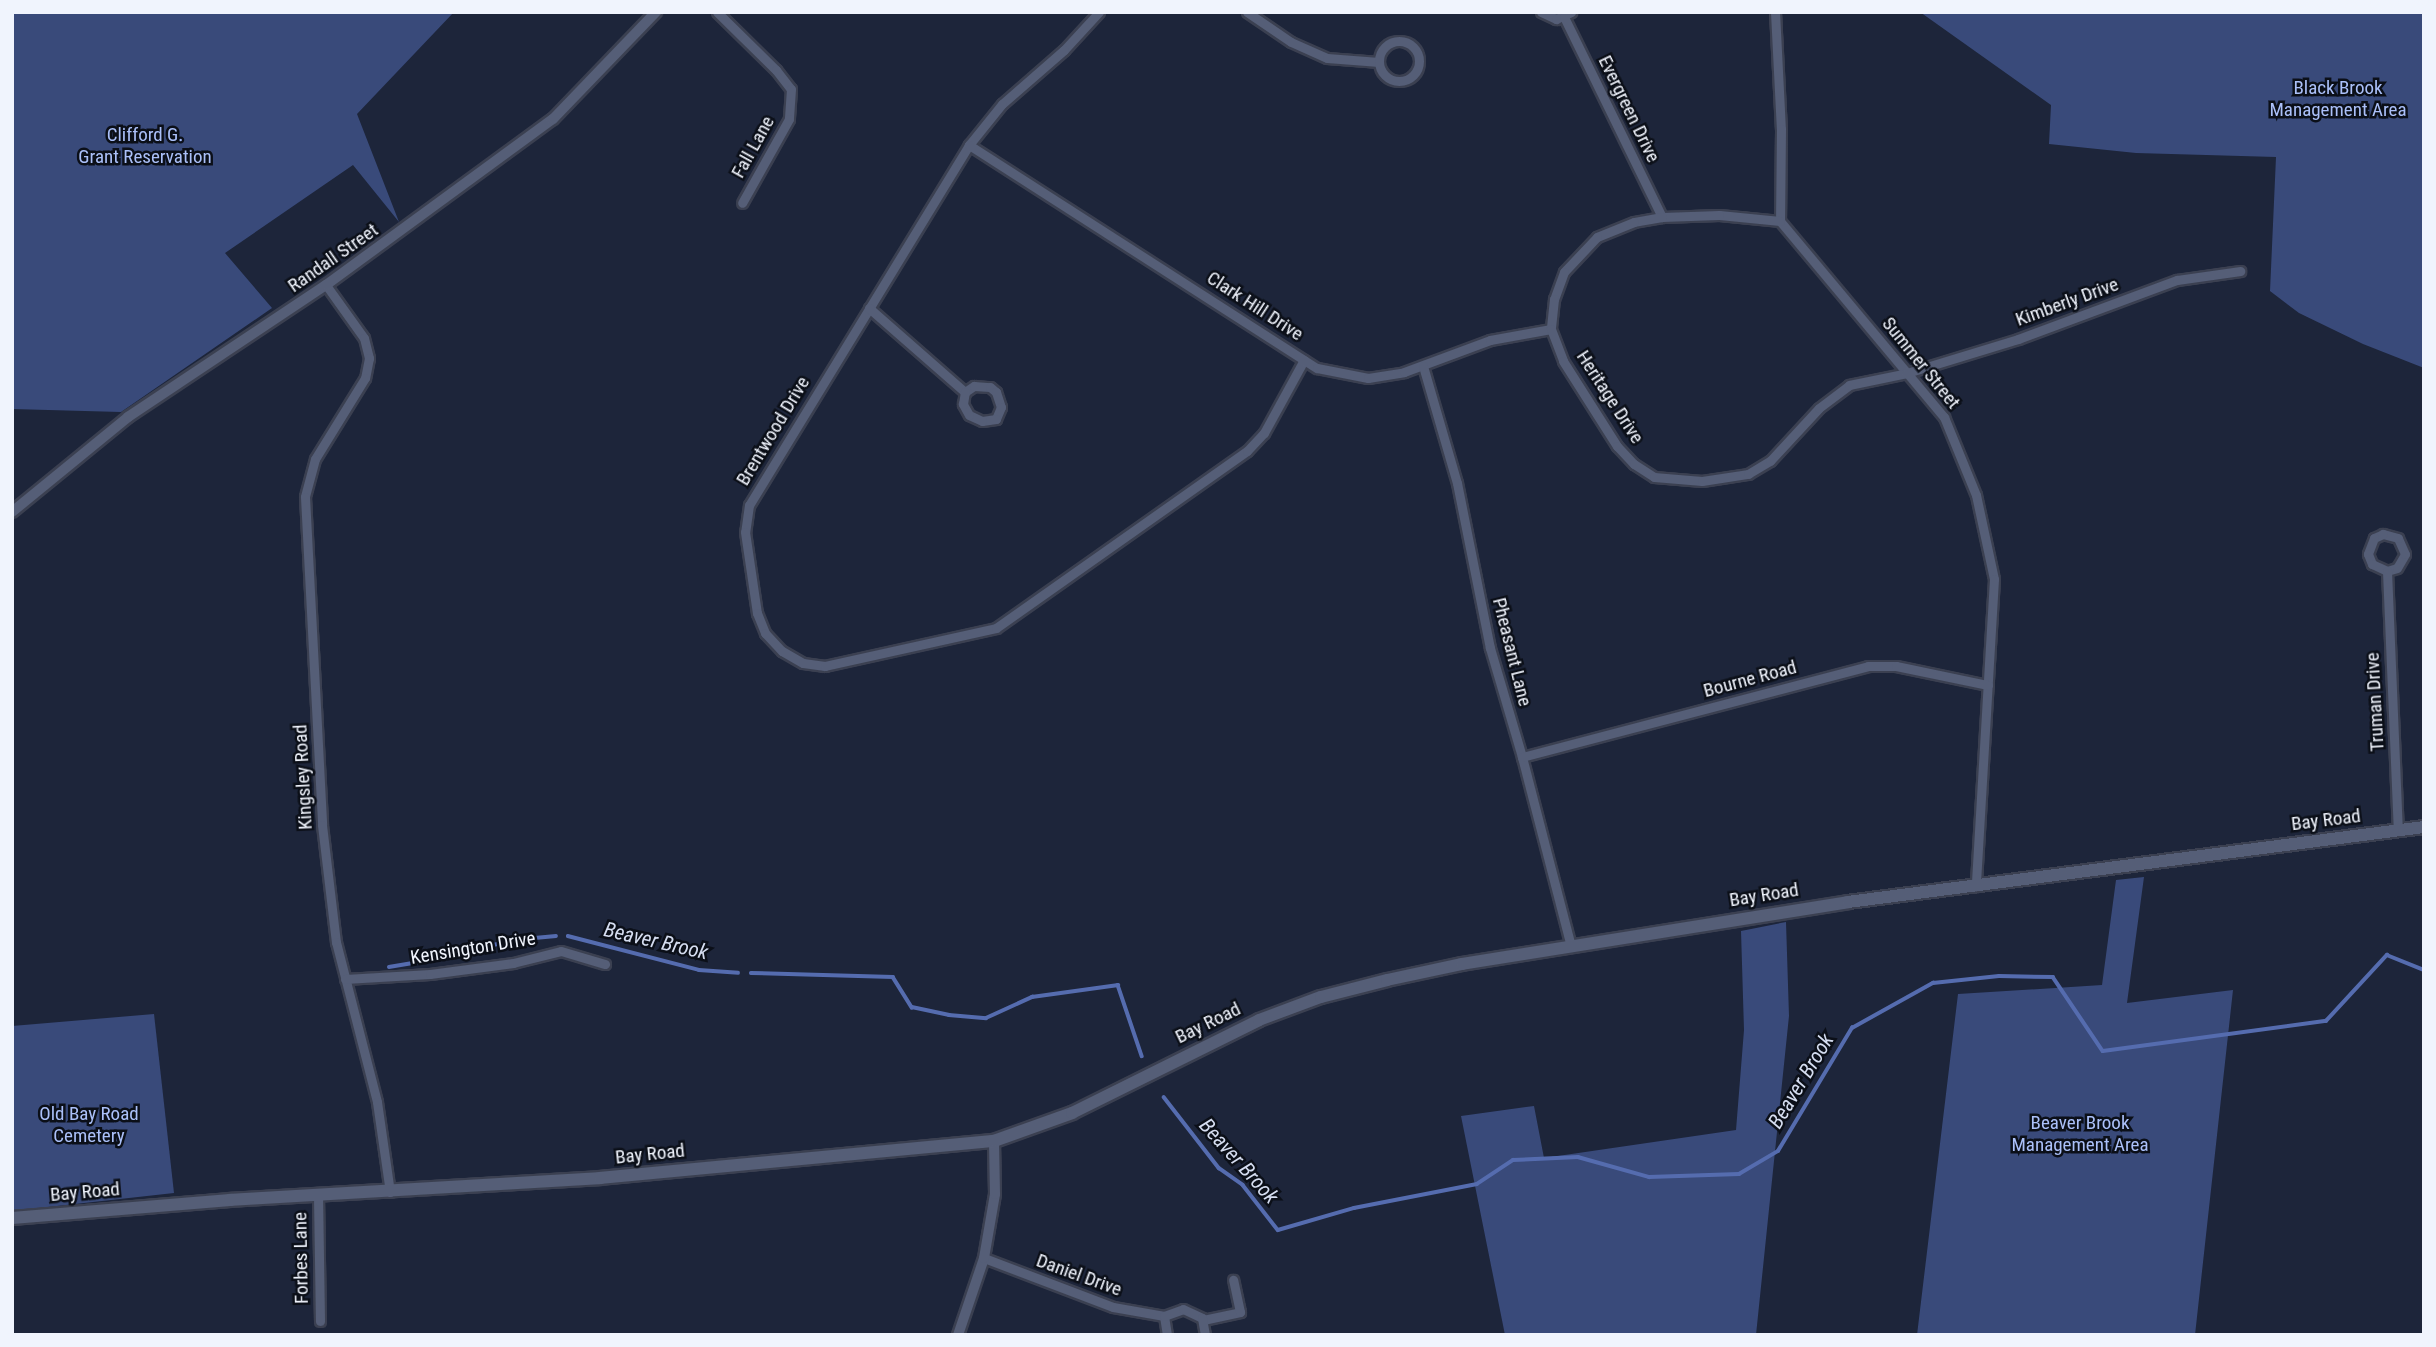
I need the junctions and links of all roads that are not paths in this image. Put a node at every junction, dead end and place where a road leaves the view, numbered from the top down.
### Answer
1 (656, 12) edge
2 (717, 12) edge
3 (1099, 12) edge
4 (1247, 12) edge
5 (1541, 12) edge
6 (1775, 12) edge
7 (1567, 15) edge
8 (1379, 62) junction
9 (969, 145) junction
10 (742, 203) dead end
11 (1662, 217) junction
12 (1780, 221) junction
13 (2240, 271) dead end
14 (326, 285) junction
15 (869, 307) junction
16 (1550, 329) junction
17 (1304, 360) junction
18 (1423, 366) junction
19 (1907, 373) junction
20 (965, 392) junction
21 (12, 512) edge
22 (2387, 571) junction
23 (1989, 685) junction
24 (1522, 757) junction
25 (2424, 827) edge
26 (2398, 830) junction
27 (1976, 886) junction
28 (1571, 947) junction
29 (605, 964) dead end
30 (345, 979) junction
31 (994, 1140) junction
32 (390, 1192) junction
33 (318, 1195) junction
34 (12, 1218) edge
35 (985, 1258) junction
36 (1233, 1280) dead end
37 (1164, 1316) junction
38 (1203, 1320) junction
39 (320, 1321) dead end
40 (958, 1335) edge
41 (1167, 1335) edge
42 (1205, 1335) edge

1 - 14 street, Randall Street
2 - 10 street, Fall Lane
3 - 9 street, Brentwood Drive
4 - 8 street
5 - 7 street, Evergreen Drive
6 - 12 street
7 - 11 street, Evergreen Drive
8 - 8 street
9 - 15 street, Brentwood Drive
9 - 17 street, Clark Hill Drive
11 - 12 street
11 - 16 street
12 - 19 street, Summer Street
13 - 19 street, Kimberly Drive
14 - 21 street, Randall Street
14 - 30 street, Kingsley Road
15 - 17 street, Brentwood Drive
15 - 20 street
16 - 18 street, Clark Hill Drive
16 - 19 street, Heritage Drive
17 - 18 street, Clark Hill Drive
18 - 24 street, Pheasant Lane
19 - 23 street, Summer Street
20 - 20 street
22 - 22 street
22 - 26 street, Truman Drive
23 - 24 street, Bourne Road
23 - 27 street, Summer Street
24 - 28 street, Pheasant Lane
25 - 26 main road, Bay Road
26 - 27 main road, Bay Road
27 - 28 main road, Bay Road
28 - 31 main road, Bay Road
29 - 30 street, Kensington Drive
30 - 32 street, Kingsley Road
31 - 32 main road, Bay Road
31 - 35 street
32 - 33 main road, Bay Road
33 - 34 main road, Bay Road
33 - 39 street, Forbes Lane
35 - 37 street, Daniel Drive
35 - 40 street
36 - 38 street
37 - 38 street, Daniel Drive
37 - 41 street
38 - 42 street

